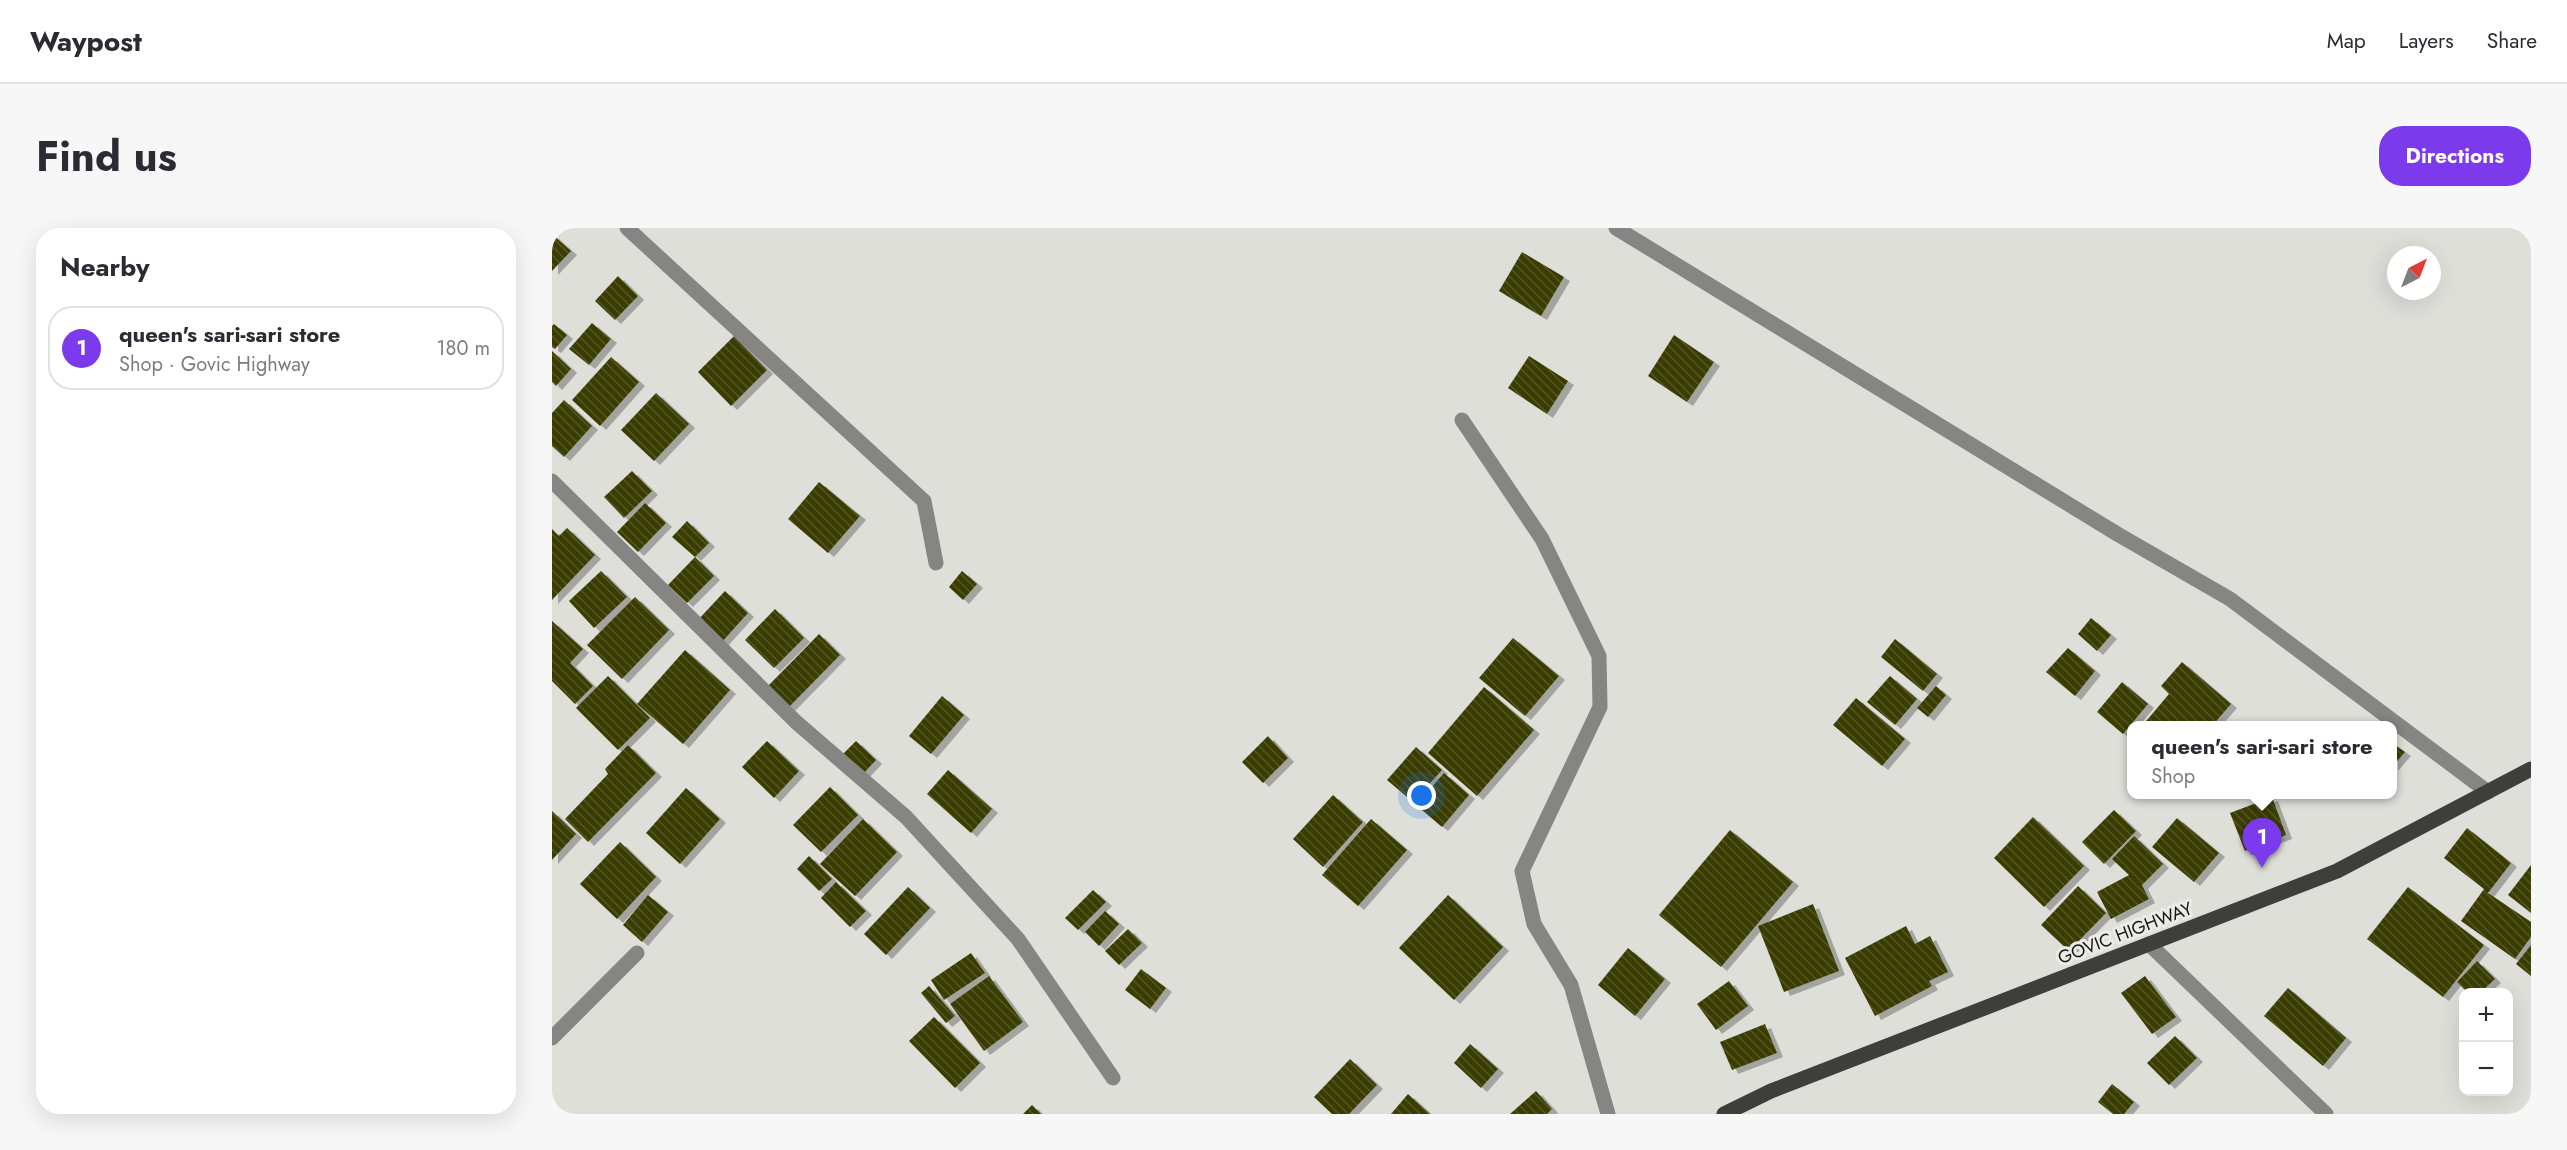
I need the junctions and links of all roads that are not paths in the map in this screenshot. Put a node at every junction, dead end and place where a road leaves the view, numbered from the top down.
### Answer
1 (627, 228) edge
2 (1616, 228) edge
3 (1462, 420) dead end
4 (552, 481) edge
5 (936, 563) dead end
6 (2393, 721) edge
7 (2397, 724) edge
8 (2531, 769) edge
9 (2488, 792) junction
10 (2148, 944) junction
11 (637, 953) dead end
12 (552, 1038) edge
13 (1113, 1078) dead end
14 (1608, 1114) edge
15 (1724, 1114) edge
16 (2326, 1114) edge

1 - 5 street
2 - 6 street
3 - 14 street
4 - 13 street
7 - 9 street
8 - 9 main road, GOVIC HIGHWAY
9 - 10 main road, GOVIC HIGHWAY
10 - 15 main road, GOVIC HIGHWAY
10 - 16 street
11 - 12 street

